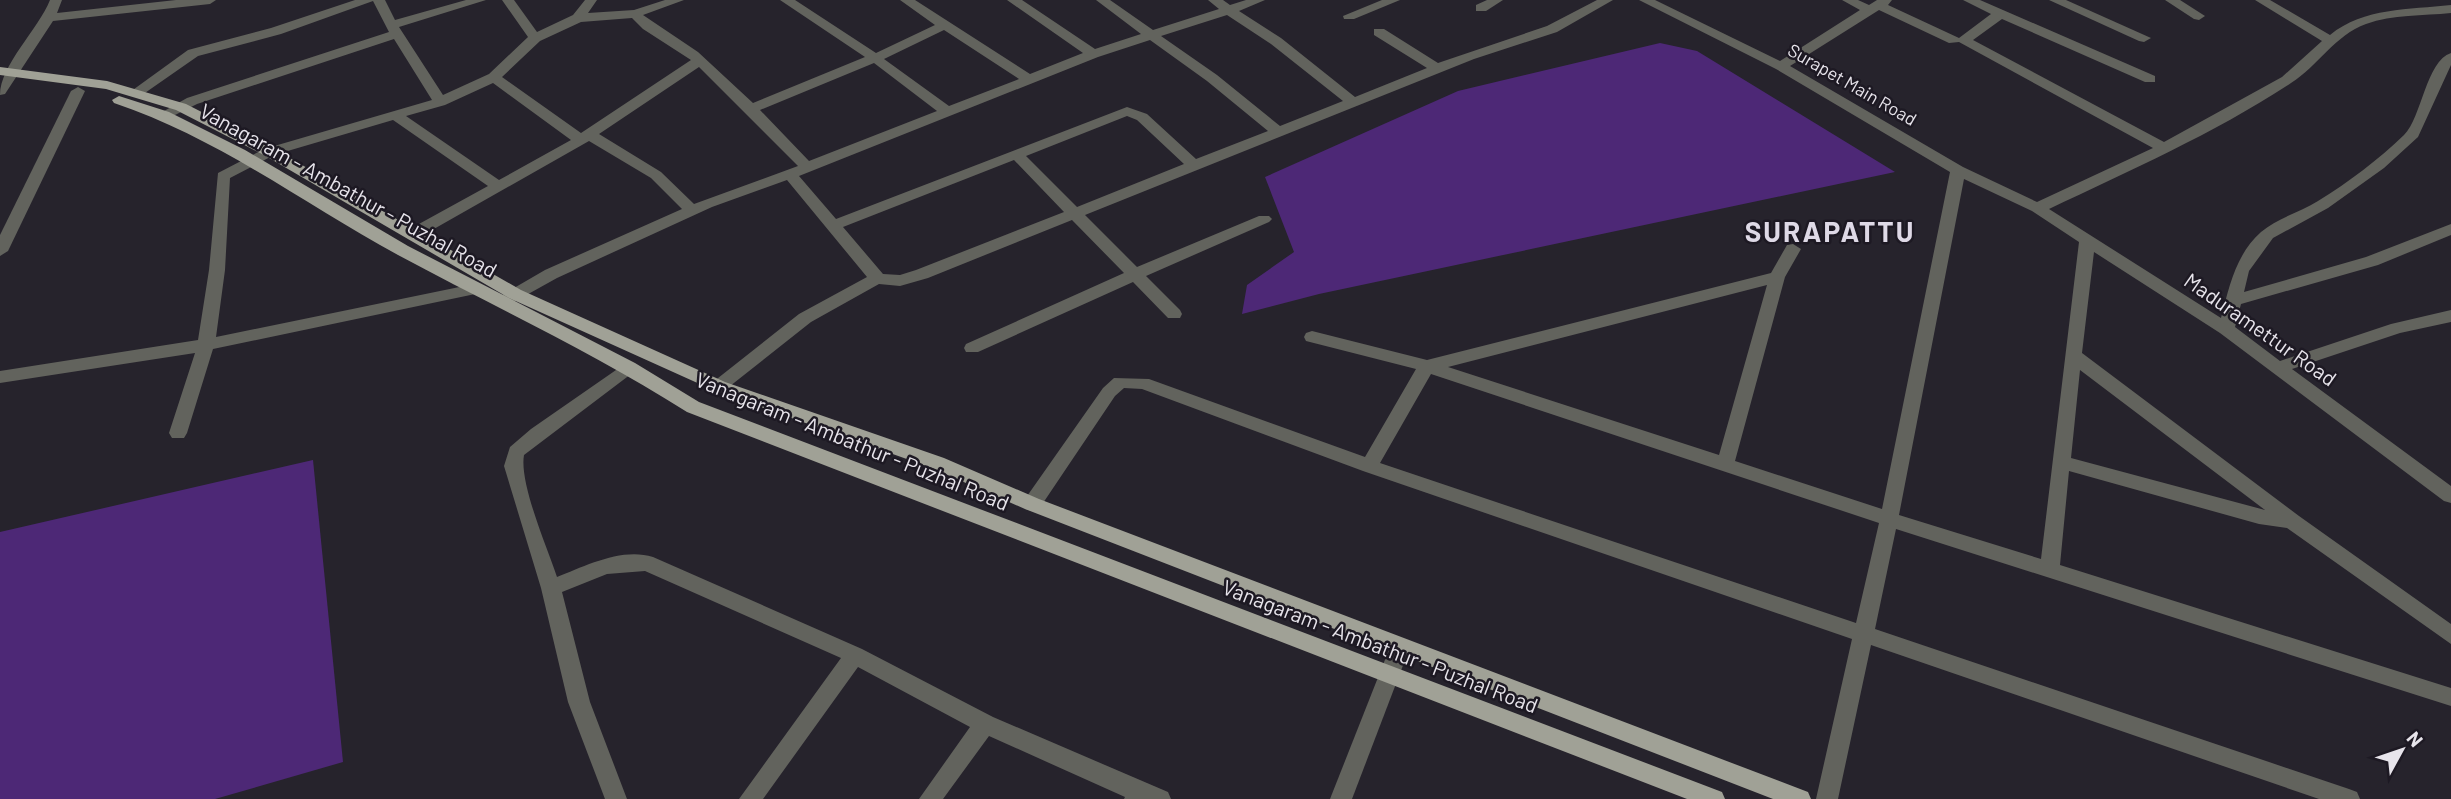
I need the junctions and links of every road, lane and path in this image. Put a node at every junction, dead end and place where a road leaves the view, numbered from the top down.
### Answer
1 (56, 0) edge
2 (210, 0) edge
3 (368, 0) edge
4 (379, 0) edge
5 (480, 0) edge
6 (508, 0) edge
7 (591, 0) edge
8 (678, 0) edge
9 (786, 0) edge
10 (906, 0) edge
11 (1013, 0) edge
12 (1102, 0) edge
13 (1214, 0) edge
14 (1259, 0) edge
15 (1394, 0) edge
16 (1497, 0) edge
17 (1607, 0) edge
18 (1645, 0) edge
19 (1848, 0) edge
20 (1969, 0) edge
21 (2055, 0) edge
22 (2171, 0) edge
23 (2260, 0) edge
24 (190, 1) edge
25 (1878, 5) edge
26 (1481, 8) dead end
27 (2451, 9) edge
28 (1232, 11) junction
29 (2000, 14) junction
30 (635, 15) junction
31 (1349, 16) dead end
32 (2199, 16) dead end
33 (49, 18) junction
34 (578, 18) junction
35 (947, 24) junction
36 (394, 30) junction
37 (1379, 32) dead end
38 (1151, 36) junction
39 (535, 38) junction
40 (2144, 38) dead end
41 (1954, 40) dead end
42 (2331, 41) junction
43 (1093, 54) junction
44 (2451, 57) edge
45 (875, 58) junction
46 (699, 61) junction
47 (1781, 65) junction
48 (1438, 69) junction
49 (494, 76) junction
50 (4, 79) edge
51 (1029, 79) junction
52 (2150, 79) dead end
53 (78, 91) junction
54 (137, 92) junction
55 (440, 102) junction
56 (1353, 102) junction
57 (751, 109) junction
58 (171, 110) junction
59 (946, 111) junction
60 (395, 115) junction
61 (1279, 133) junction
62 (586, 138) junction
63 (2164, 148) junction
64 (269, 152) junction
65 (1016, 154) junction
66 (251, 160) junction
67 (1195, 166) junction
68 (807, 167) junction
69 (1958, 170) junction
70 (790, 174) junction
71 (498, 186) junction
72 (2037, 208) junction
73 (692, 210) junction
74 (1075, 213) junction
75 (1264, 219) dead end
76 (834, 225) junction
77 (2451, 229) edge
78 (413, 234) junction
79 (2087, 242) junction
80 (1794, 249) dead end
81 (0, 251) edge
82 (1133, 275) junction
83 (1777, 277) junction
84 (877, 278) junction
85 (474, 289) junction
86 (508, 299) junction
87 (2233, 301) junction
88 (1174, 314) dead end
89 (2451, 316) edge
90 (2226, 329) junction
91 (1312, 337) dead end
92 (206, 345) junction
93 (972, 348) dead end
94 (2073, 355) junction
95 (1427, 366) junction
96 (629, 367) junction
97 (2277, 368) junction
98 (0, 377) edge
99 (719, 386) junction
100 (178, 433) dead end
101 (2061, 462) junction
102 (1725, 465) junction
103 (1369, 466) junction
104 (2451, 496) edge
105 (1032, 504) junction
106 (1889, 519) junction
107 (2291, 521) junction
108 (2050, 570) junction
109 (551, 588) junction
110 (1862, 632) junction
111 (2451, 635) edge
112 (1400, 647) junction
113 (855, 655) junction
114 (1389, 675) junction
115 (2451, 697) edge
116 (985, 724) junction
117 (1145, 797) edge
118 (616, 799) edge
119 (750, 799) edge
120 (930, 799) edge
121 (1340, 799) edge
122 (1714, 799) edge
123 (1800, 799) edge
124 (1828, 799) edge
125 (2348, 799) edge

1 - 33 street
2 - 24 street
3 - 54 street
4 - 36 street
5 - 36 street
6 - 39 street
7 - 34 street
8 - 30 street
9 - 45 street
10 - 35 street
11 - 43 street
12 - 38 street
13 - 28 street
14 - 28 street
15 - 31 street
16 - 26 street
17 - 48 street
18 - 47 street, Surapet Main Road
19 - 25 street
20 - 29 street
21 - 40 street
22 - 32 street
23 - 42 street
24 - 33 street
25 - 41 street
25 - 47 street
27 - 42 street
28 - 38 street
28 - 56 street
29 - 52 street
29 - 63 street
30 - 34 street
30 - 46 street
33 - 50 street
34 - 39 street
35 - 45 street
35 - 51 street
36 - 55 street
36 - 58 street
37 - 48 street
38 - 43 street
38 - 61 street
39 - 49 street
42 - 63 street
43 - 51 street
44 - 87 street
45 - 57 street
45 - 59 street
46 - 57 street
46 - 62 street
47 - 69 street, Surapet Main Road
48 - 56 street
49 - 55 street
49 - 62 street
50 - 53 main road, Vanagaram - Ambathur - Puzhal Road
50 - 54 main road
51 - 59 street
53 - 58 main road, Vanagaram - Ambathur - Puzhal Road
53 - 81 street
54 - 58 main road
55 - 60 street
56 - 61 street
57 - 68 street
58 - 64 main road
58 - 66 main road, Vanagaram - Ambathur - Puzhal Road
59 - 68 street
60 - 64 street
60 - 71 street
61 - 67 street
62 - 71 street
62 - 73 street
63 - 72 street
64 - 66 street
64 - 78 main road
65 - 67 street
65 - 74 street
65 - 76 street
66 - 85 main road, Vanagaram - Ambathur - Puzhal Road
66 - 92 street
67 - 74 street
68 - 70 street
69 - 72 street, Surapet Main Road
69 - 106 street
70 - 73 street
70 - 76 street
71 - 78 street
72 - 79 street, Maduramettur Road
73 - 86 street
74 - 82 street
74 - 84 street
75 - 82 street
76 - 84 street
77 - 87 street
78 - 86 main road
79 - 90 street, Maduramettur Road
79 - 94 street
80 - 83 street
82 - 88 street
82 - 93 street
83 - 95 street
83 - 102 street
84 - 99 street
85 - 86 main road, Vanagaram - Ambathur - Puzhal Road
85 - 92 street
86 - 96 main road, Vanagaram - Ambathur - Puzhal Road
86 - 99 main road
87 - 90 street
89 - 97 street
90 - 97 street, Maduramettur Road
91 - 95 street
92 - 98 street
92 - 100 street
94 - 101 street
94 - 107 street
95 - 102 street
95 - 103 street
96 - 109 street
96 - 114 main road, Vanagaram - Ambathur - Puzhal Road
97 - 104 street, Maduramettur Road
99 - 105 main road
101 - 107 street
101 - 108 street
102 - 106 street
103 - 105 street
103 - 110 street
105 - 112 main road
106 - 108 street
106 - 110 street
107 - 111 street
108 - 115 street
109 - 113 street
109 - 118 street
110 - 124 street
110 - 125 street
112 - 114 street
112 - 123 main road
113 - 116 street
113 - 119 street
114 - 121 street
114 - 122 main road, Vanagaram - Ambathur - Puzhal Road
116 - 117 street
116 - 120 street

